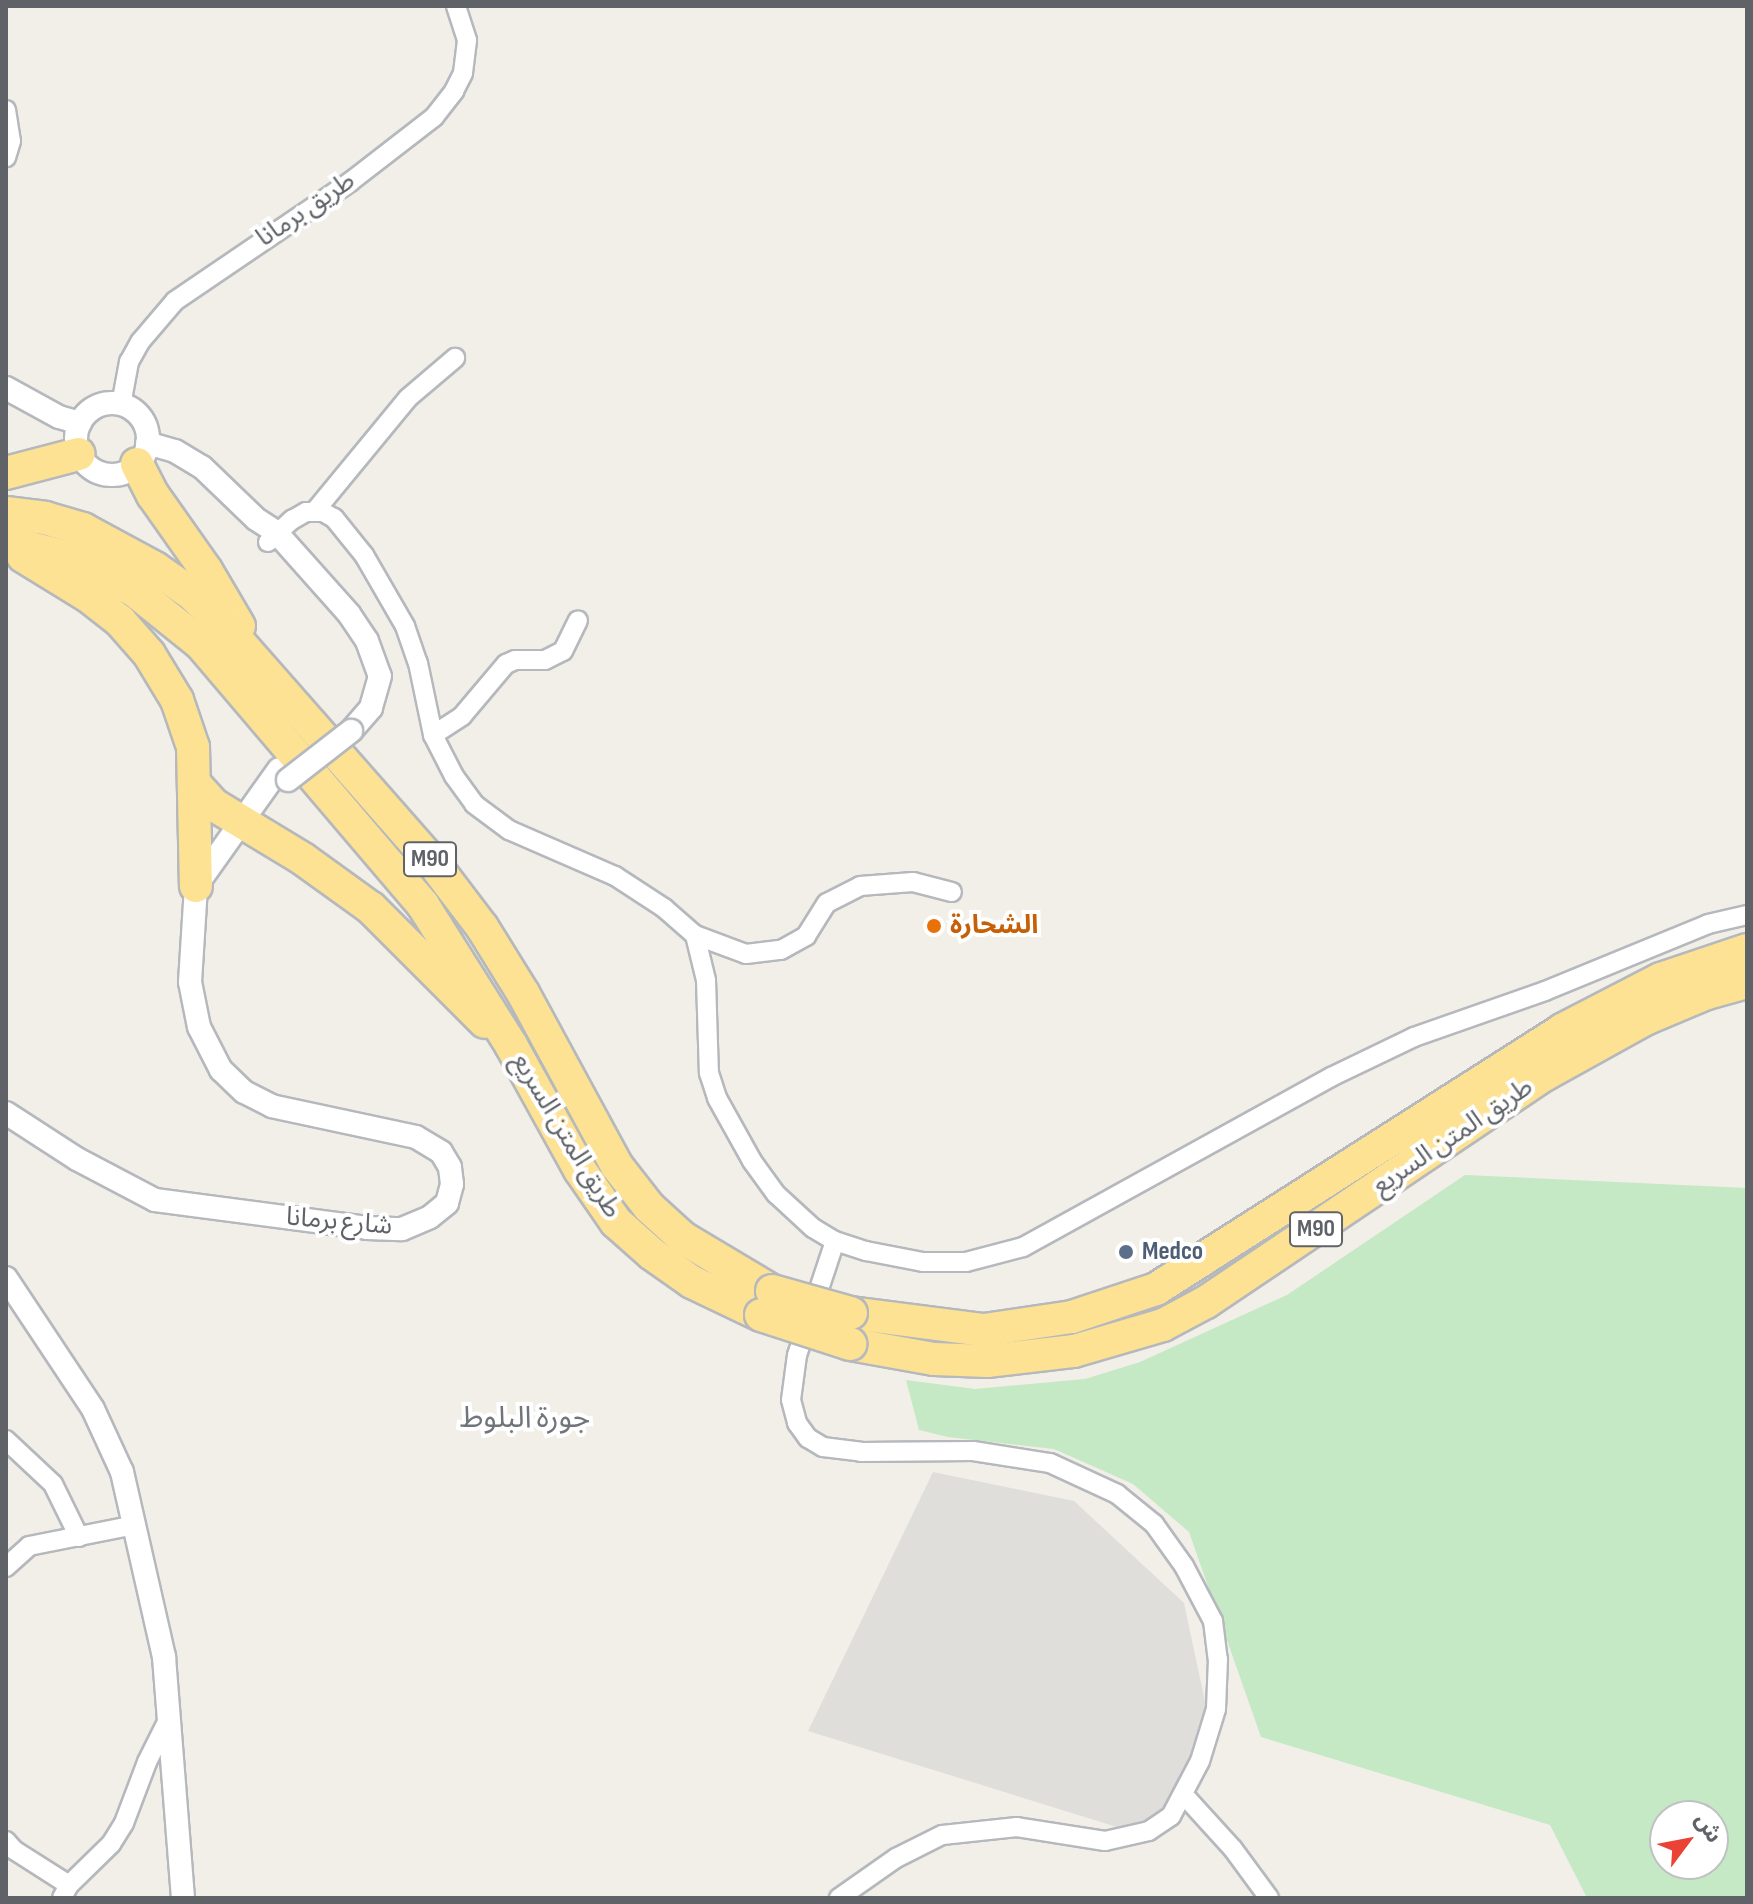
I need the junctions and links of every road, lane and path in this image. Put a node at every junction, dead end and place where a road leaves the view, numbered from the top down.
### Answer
1 (456, 6) edge
2 (6, 110) edge
3 (6, 157) edge
4 (455, 358) dead end
5 (6, 388) edge
6 (121, 405) junction
7 (80, 438) junction
8 (142, 454) junction
9 (6, 473) edge
10 (315, 511) junction
11 (6, 513) edge
12 (272, 537) junction
13 (6, 544) edge
14 (578, 620) dead end
15 (254, 658) junction
16 (433, 735) junction
17 (194, 783) junction
18 (240, 822) junction
19 (196, 886) junction
20 (952, 892) dead end
21 (1747, 915) edge
22 (695, 935) junction
23 (1747, 950) edge
24 (1747, 982) edge
25 (511, 1045) junction
26 (6, 1113) edge
27 (835, 1241) junction
28 (6, 1278) edge
29 (766, 1303) junction
30 (851, 1329) junction
31 (6, 1440) edge
32 (135, 1525) junction
33 (79, 1537) junction
34 (6, 1567) edge
35 (170, 1716) junction
36 (1183, 1794) junction
37 (6, 1841) edge
38 (66, 1891) edge
39 (183, 1898) edge
40 (839, 1898) edge
41 (1269, 1898) edge

1 - 6 street, طريق برمانا
2 - 3 street
4 - 10 street
5 - 7 street
6 - 7 street
6 - 8 street
7 - 8 street
7 - 9 highway
8 - 12 street
8 - 15 highway
10 - 12 street
10 - 16 street
11 - 15 highway, طريق المتن السريع / M90
12 - 18 street, bridge
13 - 17 highway
13 - 25 highway, طريق المتن السريع / M90
14 - 16 street
15 - 29 highway, طريق المتن السريع / M90
16 - 22 street
17 - 18 highway
17 - 19 highway
18 - 19 street
18 - 25 highway
19 - 26 street, شارع برمانا
20 - 22 street
21 - 27 street
22 - 27 street
23 - 30 highway, طريق المتن السريع / M90
24 - 30 highway, طريق المتن السريع / M90
25 - 29 highway, طريق المتن السريع / M90
27 - 36 street
28 - 32 street
29 - 30 highway, طريق المتن السريع / M90, bridge
31 - 33 street
32 - 33 street
32 - 35 street
33 - 34 street
35 - 38 street
35 - 39 street
36 - 40 street
36 - 41 street
37 - 38 street

